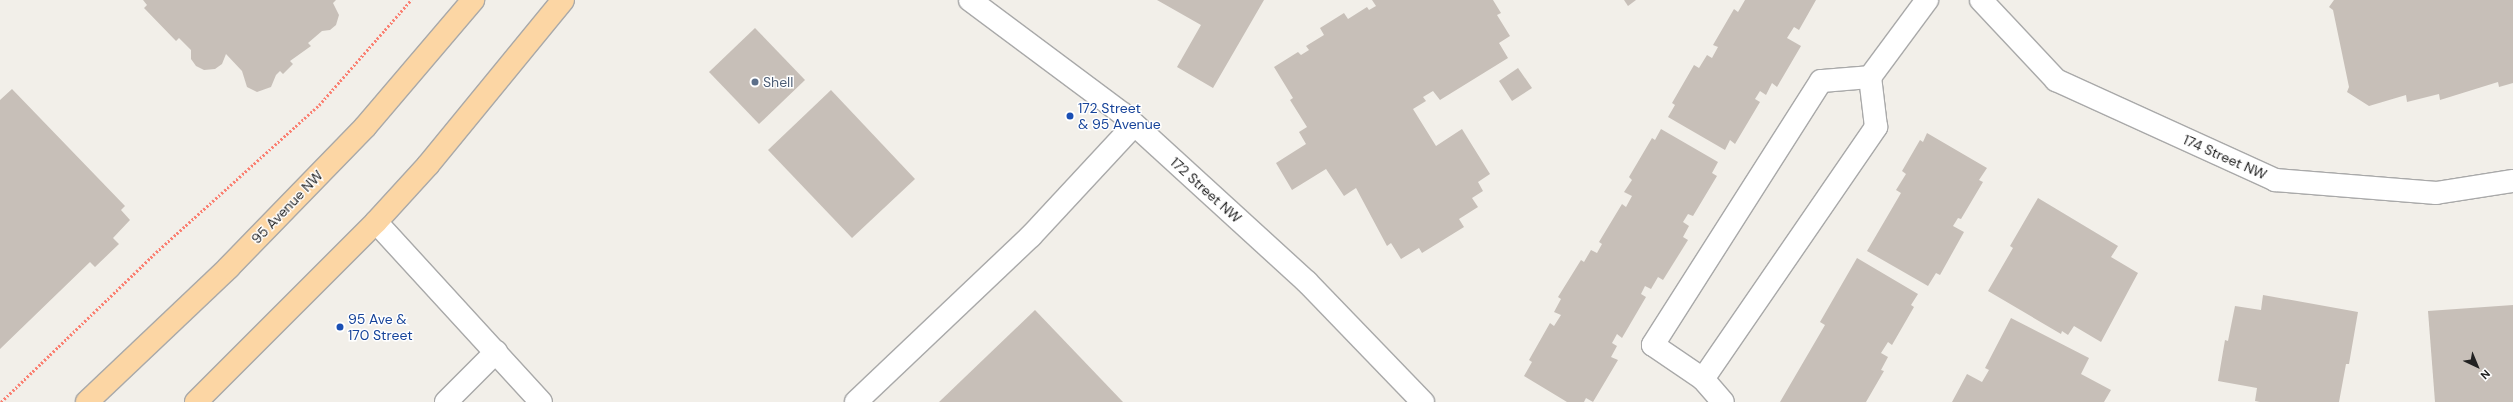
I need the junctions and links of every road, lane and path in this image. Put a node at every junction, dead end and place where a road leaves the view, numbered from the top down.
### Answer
1 (411, 0) edge
2 (473, 0) edge
3 (563, 0) edge
4 (970, 0) edge
5 (1927, 0) edge
6 (1981, 0) edge
7 (1870, 77) junction
8 (1134, 125) junction
9 (2513, 181) edge
10 (376, 222) junction
11 (496, 352) junction
12 (1703, 379) junction
13 (94, 397) edge
14 (0, 402) edge
15 (196, 402) edge
16 (446, 402) edge
17 (541, 402) edge
18 (856, 402) edge
19 (1423, 402) edge
20 (1723, 402) edge

1 - 14 path
2 - 13 main road, 95 Avenue NW
3 - 10 main road
4 - 8 street, 172 Street NW
5 - 7 street
6 - 9 street, 174 Street NW
7 - 12 street
7 - 12 street
8 - 18 street
8 - 19 street, 172 Street NW
10 - 11 street
10 - 15 main road
11 - 16 street
11 - 17 street
12 - 20 street

